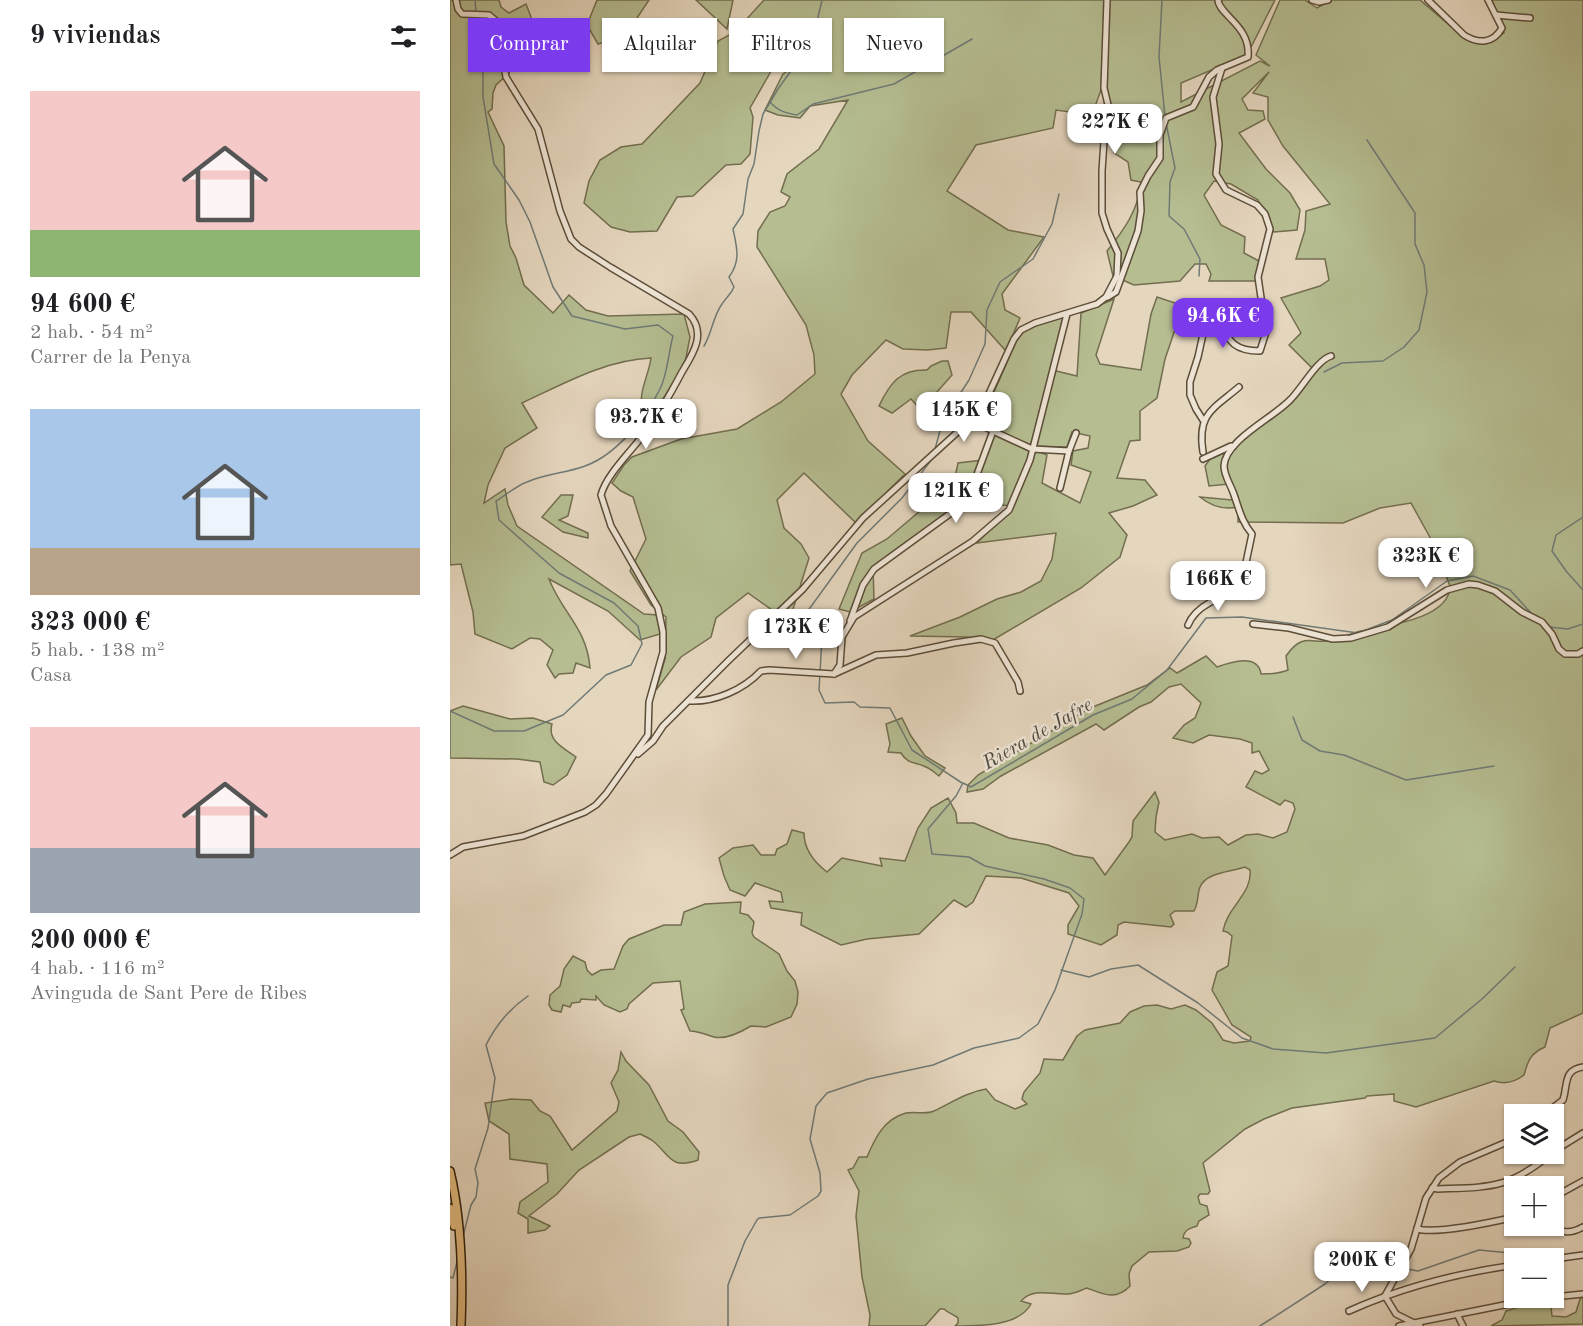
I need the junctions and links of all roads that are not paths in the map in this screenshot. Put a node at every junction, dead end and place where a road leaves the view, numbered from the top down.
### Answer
1 (456, 0) edge
2 (1107, 0) edge
3 (1218, 0) edge
4 (1312, 0) edge
5 (1328, 0) edge
6 (1428, 0) edge
7 (1488, 0) edge
8 (1496, 15) junction
9 (1530, 18) dead end
10 (1222, 68) junction
11 (1106, 297) junction
12 (1067, 314) junction
13 (1331, 356) dead end
14 (1239, 387) dead end
15 (971, 420) junction
16 (1203, 420) junction
17 (993, 431) junction
18 (1076, 433) dead end
19 (1233, 447) junction
20 (1032, 449) junction
21 (1069, 451) junction
22 (1060, 488) dead end
23 (849, 622) junction
24 (1253, 624) dead end
25 (1188, 625) dead end
26 (1583, 651) edge
27 (834, 674) junction
28 (1020, 691) dead end
29 (690, 701) junction
30 (630, 760) junction
31 (450, 855) edge
32 (1583, 1067) edge
33 (1558, 1104) edge
34 (1583, 1133) edge
35 (1504, 1143) edge
36 (1564, 1145) edge
37 (1538, 1164) edge
38 (450, 1171) edge
39 (1583, 1181) edge
40 (1432, 1188) junction
41 (1564, 1191) edge
42 (450, 1208) edge
43 (1504, 1219) edge
44 (1583, 1227) edge
45 (1417, 1229) junction
46 (1564, 1232) edge
47 (460, 1248) junction
48 (1583, 1255) edge
49 (1564, 1258) edge
50 (1504, 1267) edge
51 (1583, 1294) edge
52 (1385, 1296) junction
53 (1564, 1296) edge
54 (1504, 1306) edge
55 (1348, 1311) dead end
56 (1457, 1314) junction
57 (1417, 1325) edge
58 (461, 1326) edge
59 (1399, 1326) edge
60 (1463, 1326) edge

1 - 30 street
2 - 11 street
3 - 10 street
4 - 5 street
6 - 8 street
7 - 8 street
8 - 9 street
10 - 11 street
10 - 16 street
11 - 12 street
12 - 15 street
12 - 20 street
13 - 19 street
14 - 16 street
15 - 17 street
15 - 29 street
16 - 19 street
17 - 20 street
17 - 23 street
18 - 21 street
19 - 25 street
20 - 21 street
20 - 23 street
21 - 22 street
23 - 27 street
24 - 26 street
27 - 28 street
27 - 29 street
29 - 30 street
30 - 31 street
32 - 33 street
34 - 36 street
35 - 40 street
37 - 40 street
38 - 47 main road
39 - 41 street
40 - 45 street
42 - 47 main road
43 - 45 street
44 - 46 street
45 - 52 street
47 - 58 main road
48 - 49 street
50 - 52 street
51 - 53 street
52 - 55 street
52 - 57 street
54 - 56 street
56 - 57 street
56 - 60 street
57 - 59 street

